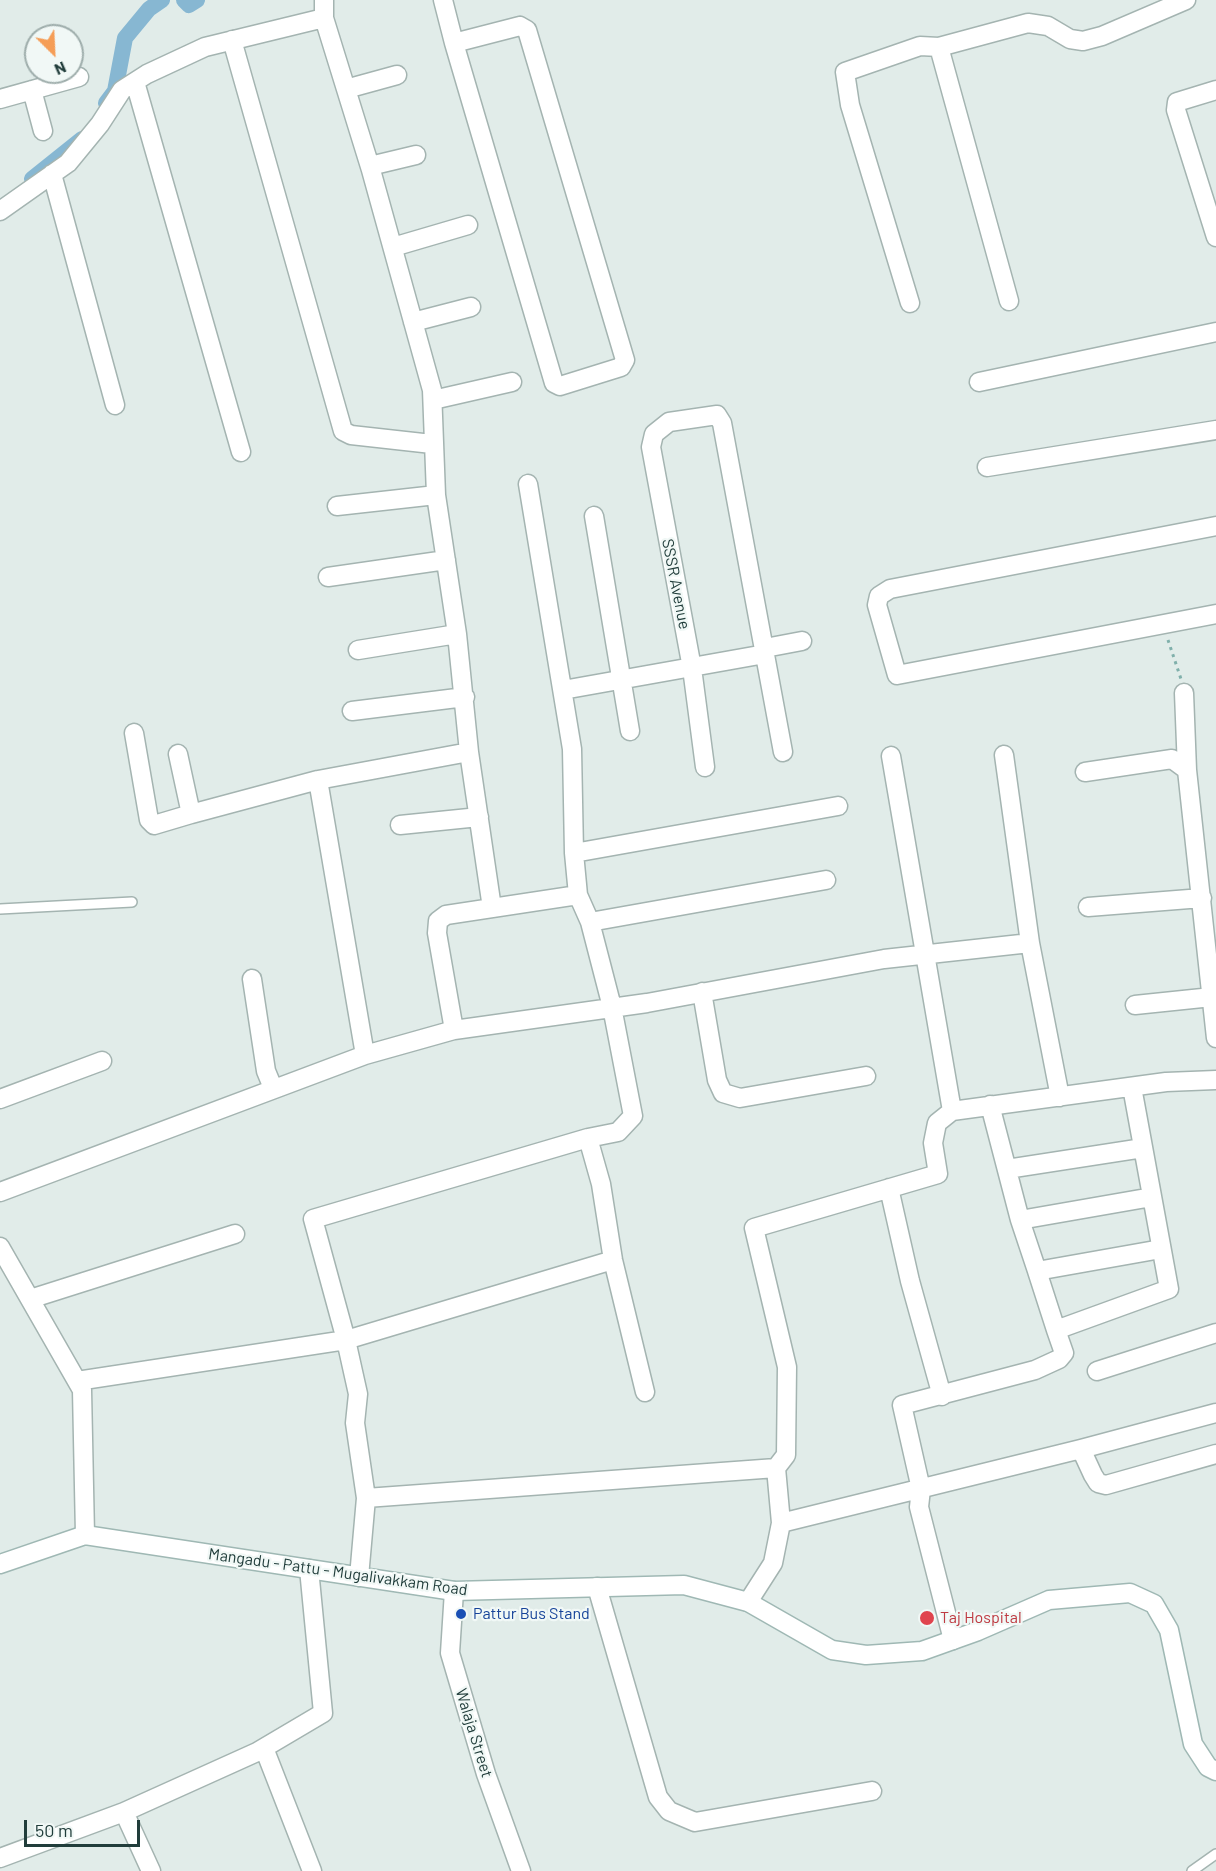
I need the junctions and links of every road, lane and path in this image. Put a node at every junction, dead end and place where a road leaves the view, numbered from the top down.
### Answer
1 (443, 0) edge
2 (1186, 0) edge
3 (324, 9) edge
4 (232, 40) junction
5 (454, 43) junction
6 (939, 47) junction
7 (397, 75) dead end
8 (135, 82) junction
9 (54, 84) edge
10 (346, 89) junction
11 (32, 90) junction
12 (1216, 90) edge
13 (0, 99) edge
14 (43, 131) dead end
15 (416, 154) dead end
16 (370, 166) junction
17 (52, 174) junction
18 (0, 211) edge
19 (468, 225) dead end
20 (1216, 237) edge
21 (393, 247) junction
22 (1009, 301) dead end
23 (910, 303) dead end
24 (471, 307) dead end
25 (413, 322) junction
26 (1216, 332) edge
27 (512, 382) dead end
28 (979, 382) dead end
29 (433, 400) junction
30 (115, 405) dead end
31 (1216, 430) edge
32 (432, 444) junction
33 (241, 452) dead end
34 (987, 467) dead end
35 (528, 484) dead end
36 (436, 495) junction
37 (337, 506) dead end
38 (594, 516) dead end
39 (1216, 526) edge
40 (446, 560) junction
41 (328, 577) dead end
42 (1216, 614) edge
43 (1162, 624) junction
44 (457, 634) junction
45 (802, 641) dead end
46 (765, 648) junction
47 (358, 650) dead end
48 (692, 668) junction
49 (622, 680) junction
50 (562, 690) junction
51 (1184, 693) joint
52 (465, 697) junction
53 (352, 711) dead end
54 (630, 731) dead end
55 (134, 733) dead end
56 (470, 752) junction
57 (783, 752) dead end
58 (178, 754) dead end
59 (1004, 755) dead end
60 (891, 756) dead end
61 (705, 767) dead end
62 (1187, 770) junction
63 (1085, 772) dead end
64 (318, 780) junction
65 (838, 806) dead end
66 (192, 814) junction
67 (479, 817) junction
68 (400, 825) dead end
69 (574, 853) junction
70 (826, 880) dead end
71 (579, 895) junction
72 (1202, 898) junction
73 (132, 902) dead end
74 (1088, 907) dead end
75 (492, 908) junction
76 (0, 909) edge
77 (590, 922) junction
78 (1030, 943) junction
79 (923, 955) junction
80 (252, 979) dead end
81 (702, 992) junction
82 (1212, 997) junction
83 (1135, 1005) dead end
84 (612, 1007) junction
85 (454, 1030) junction
86 (1216, 1038) edge
87 (365, 1055) junction
88 (102, 1061) dead end
89 (866, 1076) dead end
90 (1216, 1080) edge
91 (1132, 1087) junction
92 (273, 1088) junction
93 (1060, 1097) junction
94 (0, 1099) edge
95 (990, 1106) junction
96 (952, 1111) junction
97 (588, 1138) junction
98 (1143, 1148) junction
99 (1006, 1168) junction
100 (889, 1188) junction
101 (0, 1192) edge
102 (1152, 1197) junction
103 (1020, 1220) junction
104 (235, 1234) dead end
105 (0, 1247) edge
106 (1161, 1249) junction
107 (613, 1260) junction
108 (5, 1269) edge
109 (1037, 1271) junction
110 (30, 1299) junction
111 (1056, 1330) junction
112 (1216, 1333) edge
113 (346, 1340) junction
114 (1097, 1371) dead end
115 (77, 1381) junction
116 (645, 1392) dead end
117 (942, 1396) junction
118 (1216, 1413) edge
119 (1081, 1449) junction
120 (1216, 1454) edge
121 (776, 1468) junction
122 (921, 1489) junction
123 (366, 1498) junction
124 (781, 1522) junction
125 (85, 1535) junction
126 (0, 1564) edge
127 (309, 1569) junction
128 (359, 1577) junction
129 (597, 1587) junction
130 (454, 1591) junction
131 (748, 1602) junction
132 (953, 1640) junction
133 (264, 1748) junction
134 (1216, 1771) edge
135 (872, 1791) dead end
136 (124, 1812) junction
137 (1216, 1854) edge
138 (0, 1858) edge
139 (151, 1871) edge
140 (312, 1871) edge
141 (521, 1871) edge
142 (1192, 1871) edge

1 - 5 street
2 - 6 street
3 - 4 street
3 - 10 street
4 - 8 street
4 - 32 street
5 - 5 street
6 - 22 street
6 - 23 street
7 - 10 street
8 - 17 street
8 - 33 street
9 - 11 street
10 - 16 street
11 - 13 street
11 - 14 street
12 - 20 street
15 - 16 street
16 - 21 street
17 - 18 street
17 - 30 street
19 - 21 street
21 - 25 street
24 - 25 street
25 - 29 street
26 - 28 street
27 - 29 street
29 - 32 street
31 - 34 street
32 - 36 street
35 - 50 street
36 - 37 street
36 - 40 street
38 - 49 street
39 - 43 street
40 - 41 street
40 - 44 street
42 - 43 street
43 - 51 path
44 - 47 street
44 - 52 street
45 - 46 street
46 - 48 street
46 - 48 street, SSSR Avenue
46 - 57 street
48 - 49 street
48 - 61 street, SSSR Avenue
49 - 50 street
49 - 54 street
50 - 69 street
51 - 62 street
52 - 53 street
52 - 56 street
55 - 66 street
56 - 64 street
56 - 67 street
58 - 66 street
59 - 78 street
60 - 79 street
62 - 63 street
62 - 72 street
64 - 66 street
64 - 87 street
65 - 69 street
67 - 68 street
67 - 75 street
69 - 71 street
70 - 77 street
71 - 75 street
71 - 77 street
72 - 74 street
72 - 82 street
73 - 76 lane
75 - 85 street
77 - 84 street
78 - 79 street
78 - 93 street
79 - 81 street
79 - 96 street
80 - 92 street
81 - 84 street
81 - 89 street
82 - 83 street
82 - 86 street
84 - 85 street
84 - 97 street
85 - 87 street
87 - 92 street
88 - 94 street
90 - 91 street
91 - 93 street
91 - 98 street
92 - 101 street
93 - 95 street
95 - 96 street
95 - 99 street
96 - 100 street
97 - 107 street
97 - 113 street
98 - 99 street
98 - 102 street
99 - 103 street
100 - 117 street
100 - 121 street
102 - 103 street
102 - 106 street
103 - 109 street
104 - 110 street
105 - 108 street
106 - 109 street
106 - 111 street
107 - 113 street
107 - 116 street
108 - 110 street
109 - 111 street
110 - 115 street
111 - 117 street
112 - 114 street
113 - 115 street
113 - 123 street
115 - 125 street
117 - 122 street
118 - 119 street
119 - 120 street
119 - 122 street
121 - 123 street
121 - 124 street
122 - 124 street
122 - 132 street
123 - 128 street
124 - 131 street
125 - 126 street, Mangadu - Pattu - Mugalivakkam Road
125 - 127 street, Mangadu - Pattu - Mugalivakkam Road
127 - 128 street, Mangadu - Pattu - Mugalivakkam Road
127 - 133 street
128 - 130 street, Mangadu - Pattu - Mugalivakkam Road
129 - 130 street, Mangadu - Pattu - Mugalivakkam Road
129 - 131 street, Mangadu - Pattu - Mugalivakkam Road
129 - 135 street
130 - 141 street, Walaja Street
131 - 132 street, Mangadu - Pattu - Mugalivakkam Road
132 - 134 street, Mangadu - Pattu - Mugalivakkam Road
133 - 136 street
133 - 140 street
136 - 138 street
136 - 139 street
137 - 142 lane

